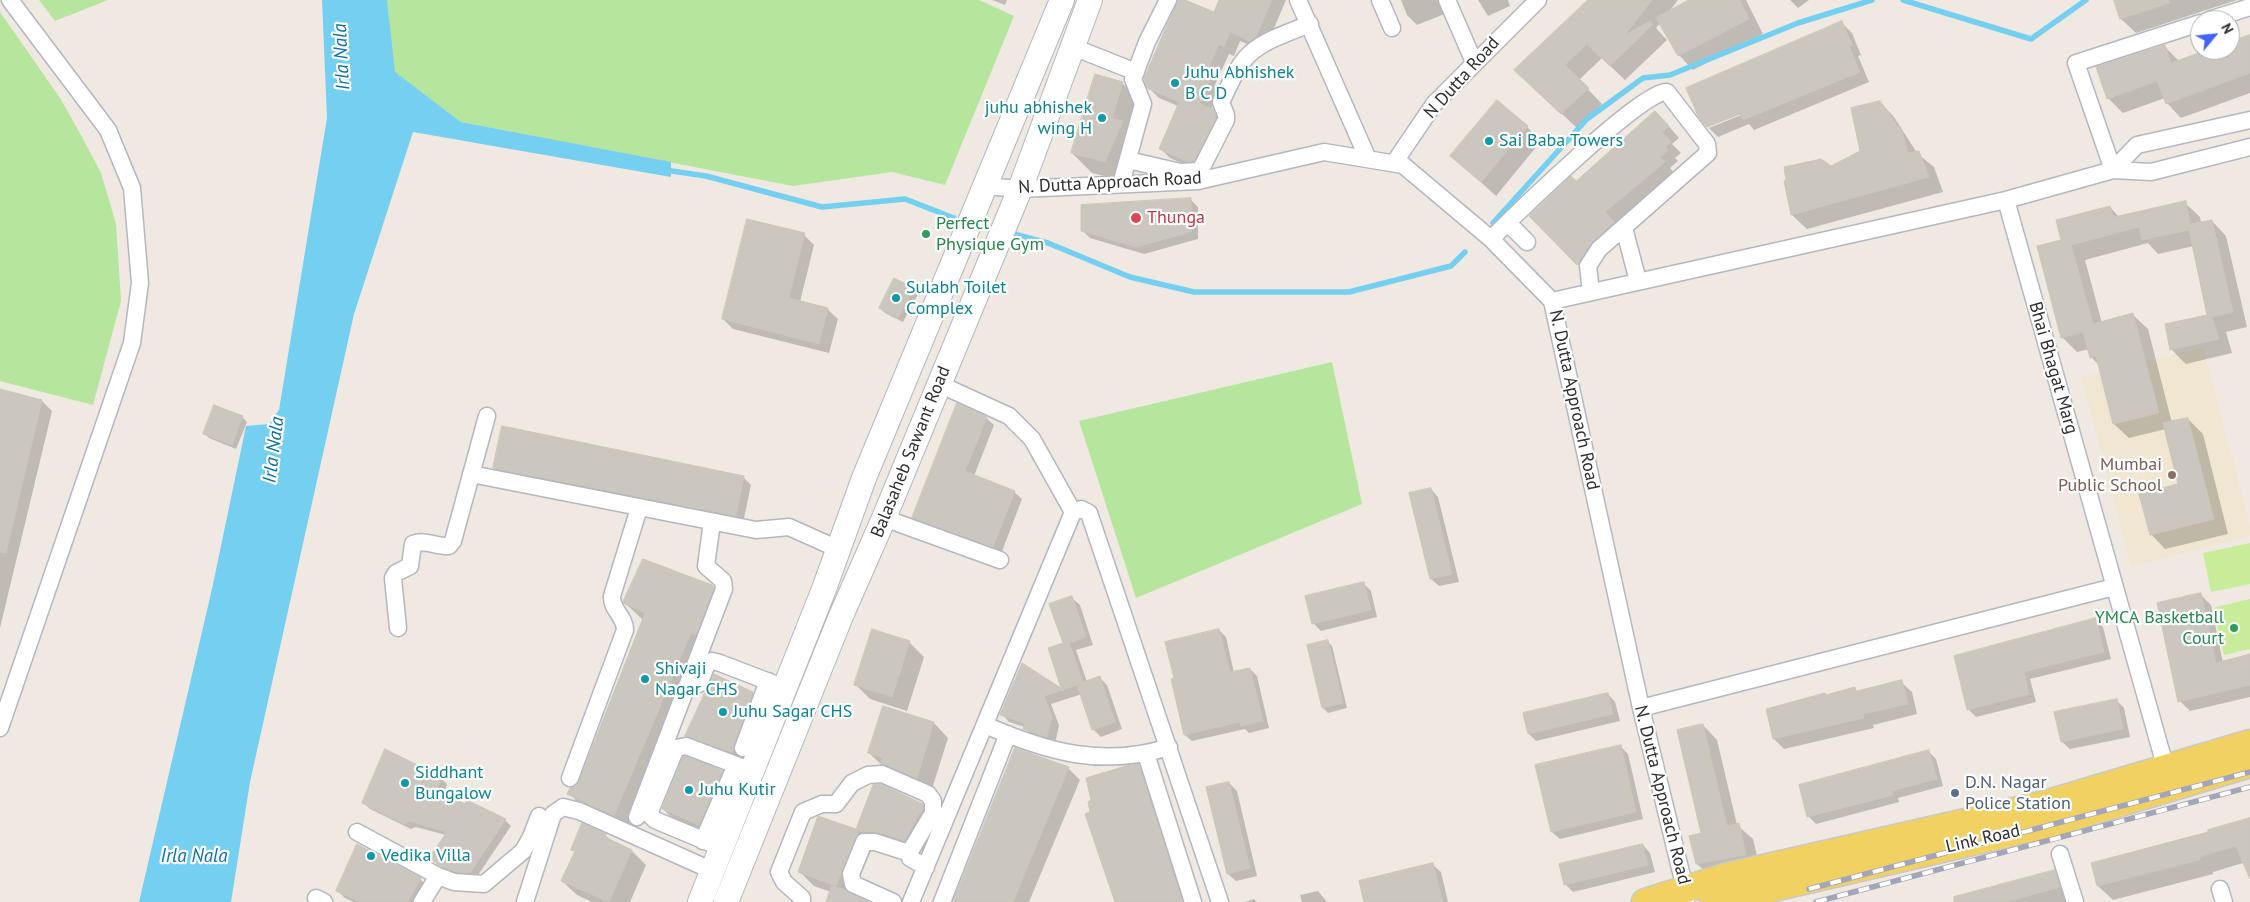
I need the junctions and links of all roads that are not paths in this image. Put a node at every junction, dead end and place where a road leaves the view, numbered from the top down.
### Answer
1 (10, 0) edge
2 (1062, 0) edge
3 (1090, 0) edge
4 (1168, 0) edge
5 (1298, 0) edge
6 (1380, 0) edge
7 (1447, 0) edge
8 (1538, 0) edge
9 (1310, 24) junction
10 (2190, 26) edge
11 (1392, 28) dead end
12 (1073, 47) junction
13 (1474, 62) junction
14 (1136, 72) junction
15 (2250, 120) edge
16 (2250, 147) edge
17 (1368, 159) junction
18 (1128, 160) junction
19 (1394, 163) junction
20 (2113, 170) junction
21 (1199, 176) junction
22 (1121, 184) junction
23 (985, 186) junction
24 (1020, 189) junction
25 (2006, 200) junction
26 (1508, 223) junction
27 (1624, 228) junction
28 (1491, 239) junction
29 (1527, 242) dead end
30 (1638, 281) junction
31 (1591, 292) junction
32 (1552, 301) junction
33 (939, 384) junction
34 (487, 416) dead end
35 (471, 474) junction
36 (639, 508) junction
37 (1073, 512) junction
38 (884, 518) junction
39 (712, 522) junction
40 (838, 549) junction
41 (1000, 560) dead end
42 (2114, 586) junction
43 (398, 628) dead end
44 (776, 684) junction
45 (1641, 708) junction
46 (985, 725) junction
47 (0, 728) edge
48 (682, 728) dead end
49 (1008, 734) junction
50 (2250, 743) edge
51 (1169, 747) junction
52 (743, 748) dead end
53 (1146, 754) junction
54 (2250, 764) edge
55 (744, 768) junction
56 (1178, 773) junction
57 (965, 774) junction
58 (570, 778) dead end
59 (2169, 778) junction
60 (1154, 780) junction
61 (988, 783) junction
62 (539, 816) dead end
63 (637, 817) dead end
64 (357, 832) dead end
65 (712, 844) junction
66 (909, 853) junction
67 (2060, 854) dead end
68 (926, 867) junction
69 (713, 871) junction
70 (438, 876) junction
71 (1686, 895) edge
72 (422, 902) edge
73 (525, 902) edge
74 (700, 902) edge
75 (726, 902) edge
76 (802, 902) edge
77 (893, 902) edge
78 (911, 902) edge
79 (942, 902) edge
80 (1193, 902) edge
81 (1220, 902) edge
82 (1645, 902) edge
83 (1713, 902) edge
84 (2075, 902) edge

1 - 47 street
2 - 23 main road, Balasaheb Sawant Road
3 - 12 main road, Balasaheb Sawant Road
4 - 14 street
5 - 9 street
6 - 11 street
7 - 13 street
8 - 13 street, N Dutta Road
9 - 17 street
9 - 21 street
10 - 20 street
12 - 14 street
12 - 24 main road, Balasaheb Sawant Road
13 - 19 street, N Dutta Road
14 - 18 street
15 - 20 street
16 - 20 street
17 - 19 street, N. Dutta Approach Road
17 - 21 street, N. Dutta Approach Road
18 - 21 street
18 - 22 street
19 - 28 street, N. Dutta Approach Road
20 - 25 street
21 - 22 street, N. Dutta Approach Road
22 - 24 street, N. Dutta Approach Road
23 - 24 street, N. Dutta Approach Road
23 - 40 main road, Balasaheb Sawant Road
24 - 33 main road, Balasaheb Sawant Road
25 - 30 street
25 - 42 street, Bhai Bhagat Marg
26 - 27 street
26 - 28 street
26 - 29 street
27 - 30 street
27 - 31 street
28 - 32 street, N. Dutta Approach Road
30 - 31 street
31 - 32 street
32 - 45 street, N. Dutta Approach Road
33 - 37 street
33 - 38 main road, Balasaheb Sawant Road
34 - 35 street
35 - 36 street
35 - 43 street
36 - 39 street
36 - 58 street
37 - 46 street
37 - 51 street
38 - 41 street
38 - 75 main road, Balasaheb Sawant Road
39 - 40 street
39 - 63 street
40 - 44 main road, Balasaheb Sawant Road
42 - 45 street
42 - 59 street, Bhai Bhagat Marg
44 - 48 street
44 - 52 street
44 - 55 main road, Balasaheb Sawant Road
45 - 71 street, N. Dutta Approach Road
46 - 49 street
46 - 57 street
49 - 53 street
49 - 61 street
50 - 59 main road
51 - 53 street
51 - 56 street
53 - 60 street
54 - 59 main road, Link Road
55 - 65 main road, Balasaheb Sawant Road
55 - 65 street
56 - 60 street
56 - 81 street
57 - 61 street
57 - 68 street
59 - 71 main road
59 - 83 main road, Link Road
60 - 80 street
61 - 79 street
62 - 70 street
64 - 70 street
65 - 69 main road, Balasaheb Sawant Road
66 - 68 street
66 - 76 street
66 - 77 street
67 - 84 street
68 - 78 street
69 - 73 street
69 - 74 main road, Balasaheb Sawant Road
70 - 72 street
71 - 82 main road

